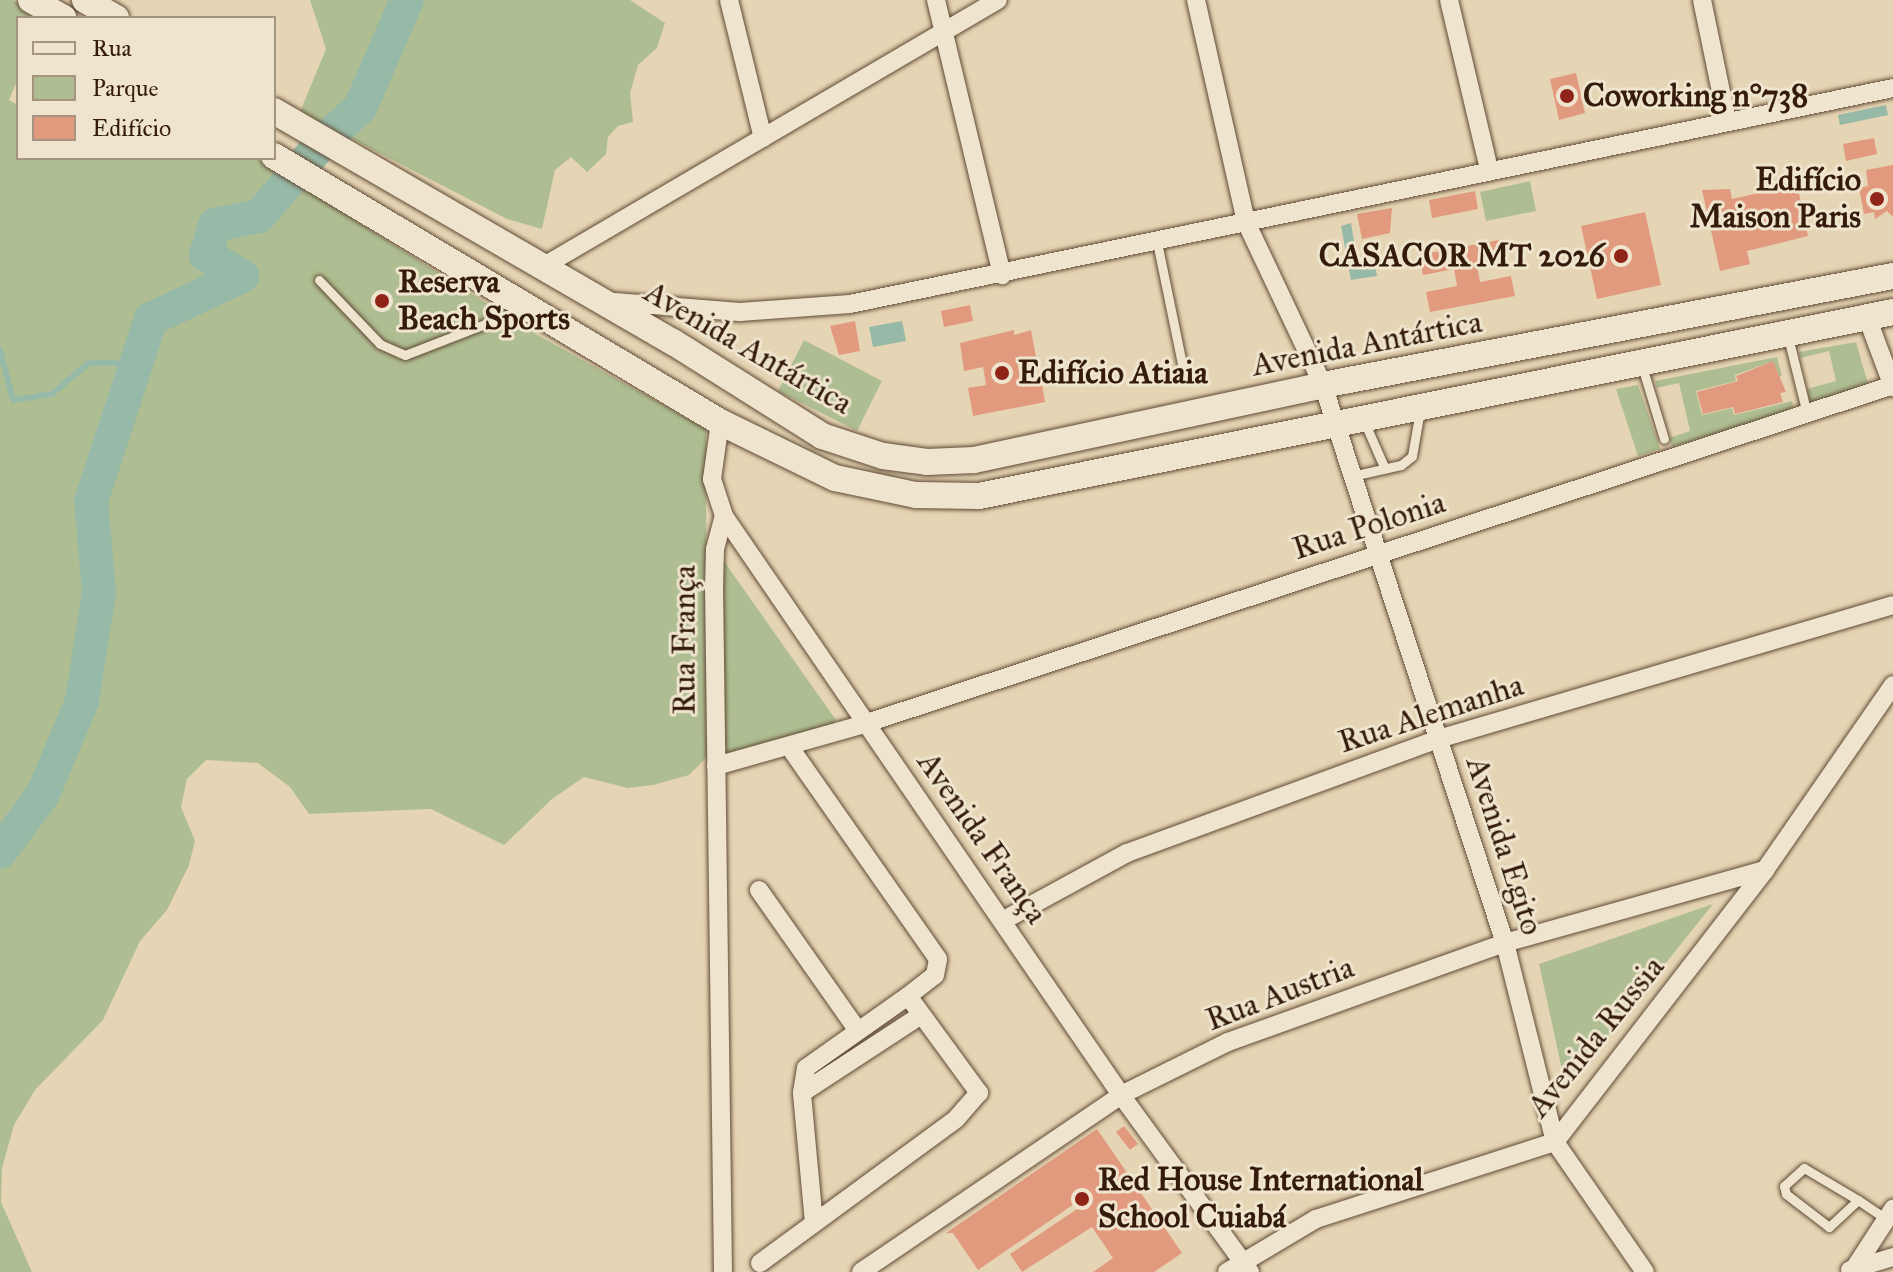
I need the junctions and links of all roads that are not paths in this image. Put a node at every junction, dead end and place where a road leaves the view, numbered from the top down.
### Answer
1 (31, 0) edge
2 (85, 0) edge
3 (729, 0) edge
4 (936, 0) edge
5 (998, 0) edge
6 (1196, 0) edge
7 (1449, 0) edge
8 (1702, 0) edge
9 (59, 16) edge
10 (113, 16) edge
11 (944, 34) junction
12 (1893, 88) edge
13 (276, 112) edge
14 (1727, 121) junction
15 (763, 138) junction
16 (276, 157) edge
17 (1489, 169) junction
18 (1246, 222) junction
19 (1157, 242) junction
20 (544, 266) junction
21 (1002, 275) junction
22 (1893, 276) edge
23 (319, 280) dead end
24 (595, 298) junction
25 (525, 309) junction
26 (1720, 312) junction
27 (1893, 312) edge
28 (1867, 317) junction
29 (1787, 334) junction
30 (1725, 347) junction
31 (1641, 363) junction
32 (1182, 364) dead end
33 (735, 381) junction
34 (1323, 385) junction
35 (1893, 386) edge
36 (1420, 405) junction
37 (1807, 414) junction
38 (1362, 417) junction
39 (720, 422) junction
40 (1334, 422) junction
41 (1664, 439) dead end
42 (1385, 469) junction
43 (1352, 476) junction
44 (724, 516) junction
45 (1378, 554) junction
46 (1893, 605) edge
47 (1893, 685) edge
48 (864, 724) junction
49 (1438, 739) junction
50 (789, 746) junction
51 (716, 766) junction
52 (1765, 870) junction
53 (759, 890) dead end
54 (1004, 920) junction
55 (1505, 943) junction
56 (908, 996) junction
57 (921, 1015) junction
58 (856, 1028) junction
59 (802, 1093) junction
60 (1121, 1095) junction
61 (1555, 1142) junction
62 (1858, 1200) junction
63 (1890, 1214) edge
64 (814, 1223) junction
65 (1893, 1257) edge
66 (760, 1263) dead end
67 (1240, 1269) edge
68 (1853, 1271) edge
69 (723, 1272) edge
70 (861, 1272) edge
71 (1645, 1272) edge

1 - 9 main road
2 - 10 main road
3 - 15 street
4 - 11 street
5 - 11 street
6 - 18 street, Avenida Egito
7 - 17 street
8 - 14 street
11 - 15 street
11 - 21 street
12 - 14 street
13 - 20 main road, Avenida Antártica
14 - 17 street
15 - 20 street
16 - 25 main road
17 - 18 street
18 - 19 street
18 - 34 street, Avenida Egito
19 - 21 street
19 - 32 lane
20 - 24 main road, Avenida Antártica
21 - 24 street
22 - 26 main road, Avenida Antártica
23 - 25 lane
24 - 33 main road, Avenida Antártica
25 - 39 main road
26 - 30 main road
26 - 34 main road, Avenida Antártica
27 - 28 main road
28 - 29 main road
28 - 35 street
29 - 30 main road
29 - 37 lane
30 - 31 main road
31 - 36 main road
31 - 41 lane
33 - 34 main road, Avenida Antártica
33 - 39 main road
34 - 40 street, Avenida Egito
35 - 37 street, Rua Polonia
36 - 38 main road
36 - 42 lane
37 - 45 street, Rua Polonia
38 - 40 main road
38 - 42 lane
39 - 40 main road
39 - 44 street, Avenida França
40 - 43 street, Avenida Egito
42 - 43 lane
43 - 45 street, Avenida Egito
44 - 48 street, Avenida França
44 - 51 street, Rua França
45 - 48 street, Rua Polonia
45 - 49 street, Avenida Egito
46 - 49 street, Rua Alemanha
47 - 52 street, Avenida Russia
48 - 50 street
48 - 54 street, Avenida França
49 - 54 street, Rua Alemanha
49 - 55 street, Avenida Egito
50 - 51 street
50 - 56 street
51 - 69 street, Rua França
52 - 55 street, Rua Austria
52 - 61 street, Avenida Russia
53 - 58 street
54 - 60 street, Avenida França
55 - 60 street, Rua Austria
55 - 61 street, Avenida Egito
56 - 57 street
56 - 58 street
57 - 59 street
57 - 64 street
58 - 59 street
59 - 64 street
60 - 67 street, Avenida França
60 - 70 street, Rua Austria
61 - 67 street, Avenida Russia
61 - 71 street, Avenida Egito
62 - 62 lane
62 - 63 lane
63 - 68 street
64 - 66 street
65 - 68 street

